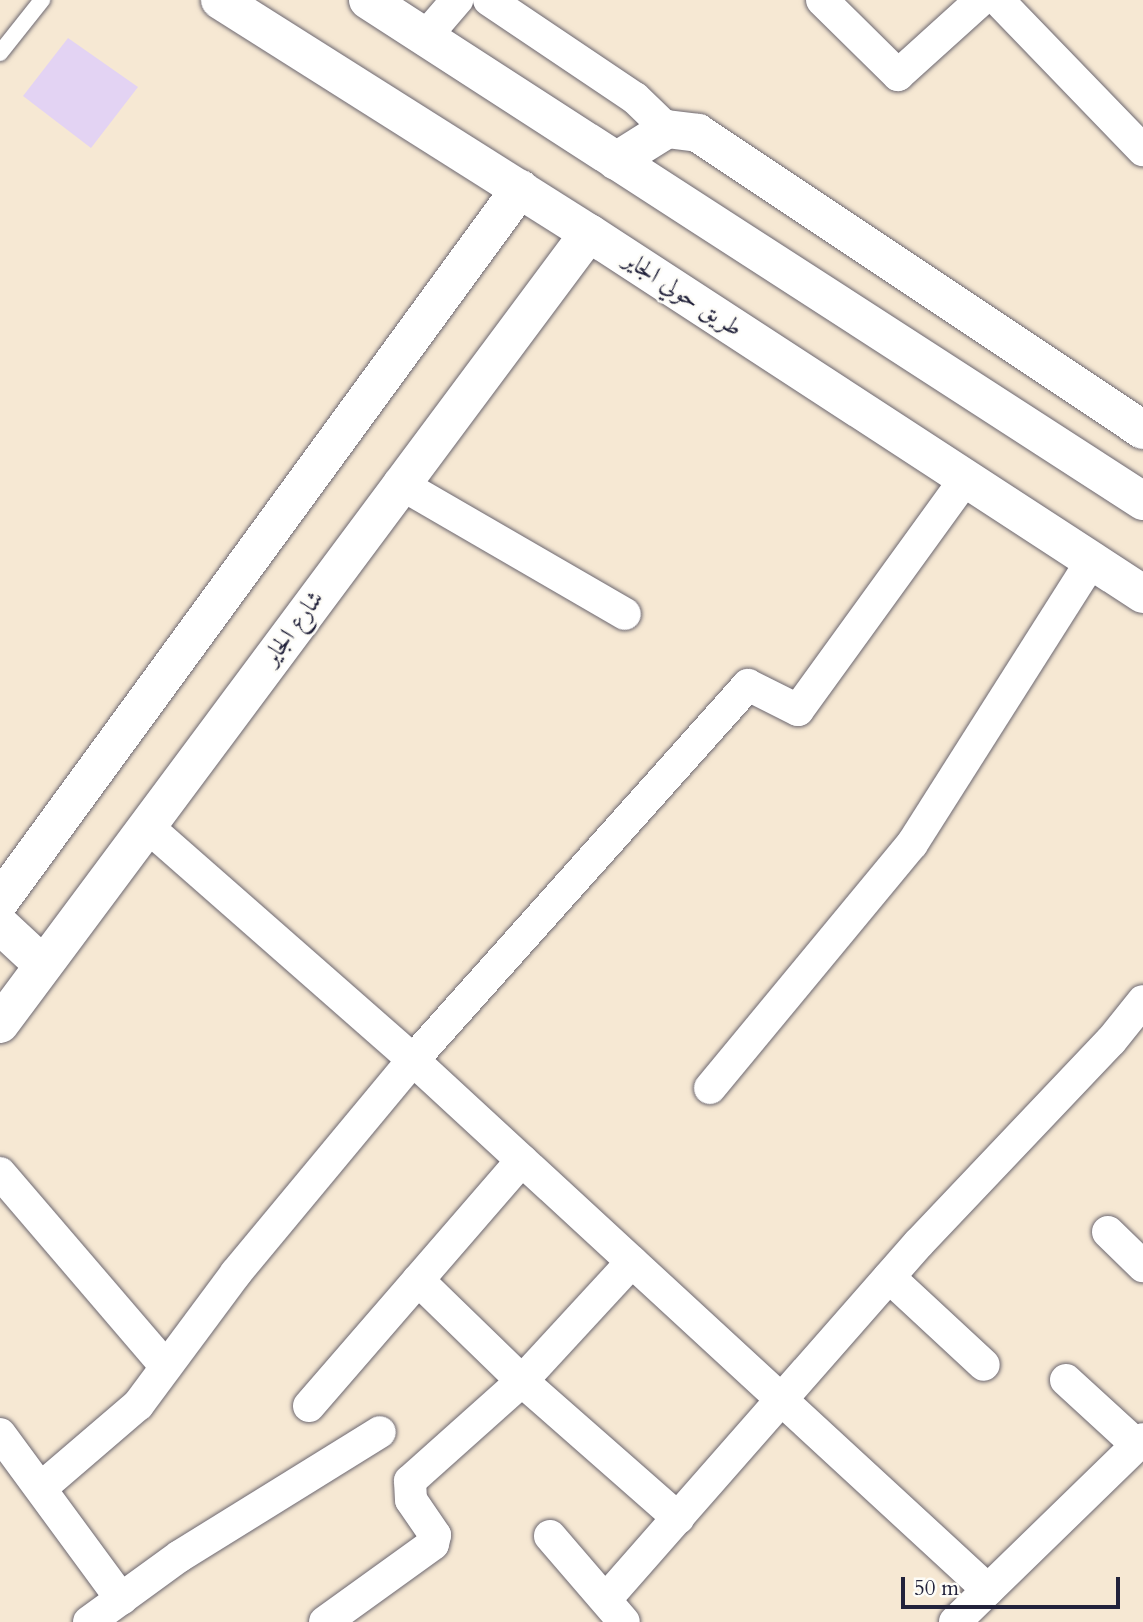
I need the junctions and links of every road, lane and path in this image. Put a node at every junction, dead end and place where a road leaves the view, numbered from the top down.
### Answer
1 (42, 0) edge
2 (220, 0) edge
3 (368, 0) edge
4 (457, 0) edge
5 (489, 0) edge
6 (822, 0) edge
7 (981, 0) edge
8 (998, 0) edge
9 (426, 36) junction
10 (0, 53) edge
11 (667, 129) junction
12 (1143, 149) edge
13 (616, 161) junction
14 (520, 189) junction
15 (589, 233) junction
16 (1143, 430) edge
17 (966, 478) junction
18 (399, 483) junction
19 (1143, 501) edge
20 (1092, 560) junction
21 (1143, 594) edge
22 (625, 614) dead end
23 (148, 827) junction
24 (0, 901) edge
25 (0, 925) edge
26 (43, 965) junction
27 (1143, 1001) edge
28 (0, 1024) edge
29 (413, 1059) junction
30 (710, 1088) dead end
31 (522, 1160) junction
32 (0, 1173) edge
33 (1108, 1232) dead end
34 (632, 1262) junction
35 (1143, 1266) edge
36 (889, 1277) junction
37 (418, 1280) junction
38 (984, 1365) dead end
39 (166, 1367) junction
40 (1066, 1380) dead end
41 (522, 1381) junction
42 (782, 1401) junction
43 (309, 1406) dead end
44 (380, 1432) dead end
45 (0, 1434) edge
46 (1140, 1442) edge
47 (41, 1488) junction
48 (678, 1518) junction
49 (550, 1536) dead end
50 (988, 1590) junction
51 (121, 1599) junction
52 (616, 1610) edge
53 (89, 1622) edge
54 (325, 1622) edge
55 (955, 1622) edge

1 - 10 lane
2 - 14 main road, طريق حولي الجاير
3 - 9 main road
4 - 9 street
5 - 11 street
6 - 7 street
8 - 12 street
9 - 13 main road
11 - 13 main road
11 - 16 main road
13 - 19 main road
14 - 15 main road, طريق حولي الجاير
14 - 24 main road
15 - 17 main road, طريق حولي الجاير
15 - 18 main road, شارع الجاير
17 - 20 main road, طريق حولي الجاير
17 - 29 street
18 - 22 street
18 - 23 main road, شارع الجاير
20 - 21 main road, طريق حولي الجاير
20 - 30 street
23 - 26 main road, شارع الجاير
23 - 29 street
25 - 26 main road
26 - 28 main road, شارع الجاير
27 - 36 street
29 - 31 street
29 - 39 street
31 - 34 street
31 - 37 street
32 - 39 street
33 - 35 street
34 - 41 street
34 - 42 street
36 - 38 street
36 - 42 street
37 - 41 street
37 - 43 street
39 - 47 street
40 - 46 street
41 - 48 street
41 - 54 street
42 - 48 street
42 - 50 street
44 - 51 street
45 - 47 street
46 - 50 street
47 - 51 street
48 - 52 street
49 - 52 street
50 - 55 street
51 - 53 street

